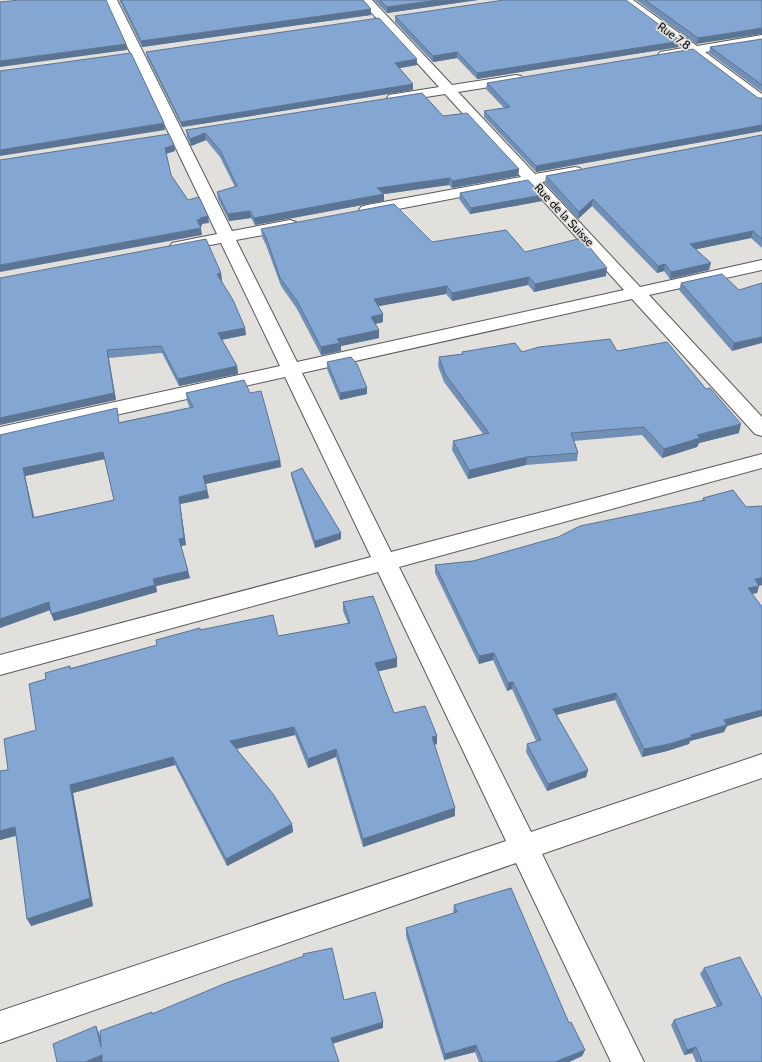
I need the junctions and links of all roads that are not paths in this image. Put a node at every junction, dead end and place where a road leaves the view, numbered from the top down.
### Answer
1 (111, 0) edge
2 (366, 0) edge
3 (626, 0) edge
4 (762, 39) edge
5 (693, 50) junction
6 (654, 56) edge
7 (528, 77) edge
8 (449, 90) junction
9 (762, 100) edge
10 (379, 101) edge
11 (593, 168) edge
12 (532, 180) junction
13 (352, 213) edge
14 (304, 222) edge
15 (226, 237) junction
16 (164, 248) edge
17 (762, 265) edge
18 (636, 293) junction
19 (291, 369) junction
20 (762, 429) edge
21 (0, 434) edge
22 (762, 461) edge
23 (385, 562) junction
24 (0, 665) edge
25 (762, 766) edge
26 (524, 847) junction
27 (0, 1026) edge
28 (628, 1062) edge

1 - 15 street
2 - 8 street, Rue de la Suisse
3 - 5 street, Rue 7.8
4 - 5 street
5 - 6 street
5 - 9 street, Rue 7.8
7 - 8 street
8 - 10 street
8 - 12 street, Rue de la Suisse
11 - 12 street
12 - 13 street
12 - 18 street, Rue de la Suisse
14 - 15 street
15 - 16 street
15 - 19 street
17 - 18 street
18 - 19 street
18 - 20 street, Rue de la Suisse
19 - 21 street
19 - 23 street
22 - 23 street
23 - 24 street
23 - 26 street
25 - 26 street
26 - 27 street
26 - 28 street

